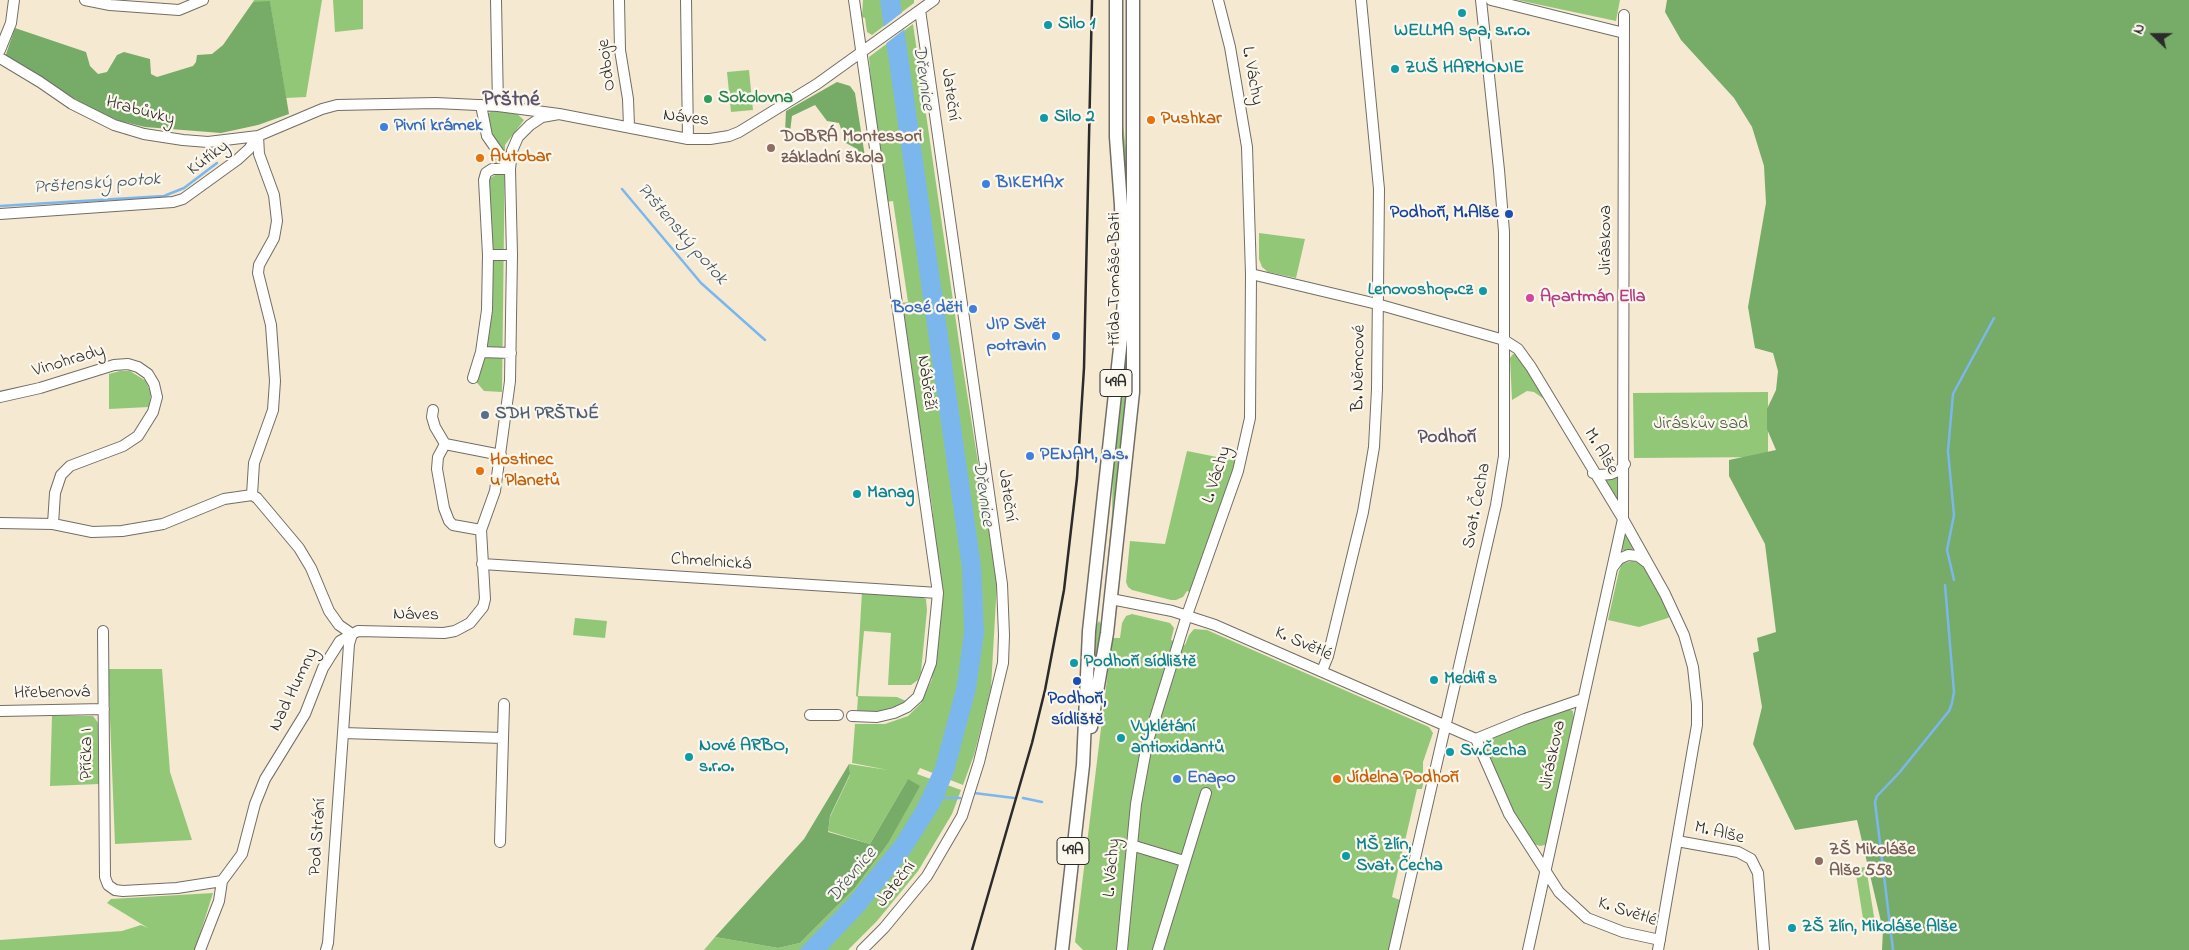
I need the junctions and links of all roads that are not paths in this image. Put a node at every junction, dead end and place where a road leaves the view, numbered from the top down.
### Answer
1 (14, 0) edge
2 (85, 0) edge
3 (204, 0) edge
4 (496, 0) edge
5 (619, 0) edge
6 (686, 0) edge
7 (854, 0) edge
8 (1116, 0) edge
9 (1134, 0) edge
10 (1218, 0) edge
11 (1361, 0) edge
12 (1481, 0) edge
13 (1490, 0) edge
14 (124, 3) edge
15 (925, 6) edge
16 (1624, 15) dead end
17 (1624, 33) junction
18 (0, 50) edge
19 (860, 52) junction
20 (0, 58) edge
21 (337, 105) joint
22 (481, 105) junction
23 (498, 106) junction
24 (559, 114) junction
25 (628, 126) junction
26 (258, 136) junction
27 (688, 139) junction
28 (510, 168) junction
29 (0, 214) edge
30 (488, 255) junction
31 (512, 255) junction
32 (1250, 274) junction
33 (1377, 304) junction
34 (1504, 340) junction
35 (481, 352) junction
36 (511, 353) junction
37 (473, 378) dead end
38 (0, 397) edge
39 (433, 410) dead end
40 (445, 444) junction
41 (501, 455) junction
42 (1624, 464) junction
43 (1593, 473) junction
44 (252, 495) junction
45 (1623, 520) junction
46 (0, 523) edge
47 (53, 524) junction
48 (481, 530) junction
49 (482, 564) junction
50 (1649, 564) junction
51 (1612, 568) junction
52 (938, 594) junction
53 (1092, 597) junction
54 (1111, 599) junction
55 (1187, 615) junction
56 (103, 631) dead end
57 (352, 634) junction
58 (1322, 671) junction
59 (1583, 699) junction
60 (504, 704) dead end
61 (104, 709) junction
62 (0, 711) edge
63 (810, 714) dead end
64 (838, 715) dead end
65 (852, 716) dead end
66 (1446, 725) junction
67 (342, 733) junction
68 (503, 738) junction
69 (1476, 739) junction
70 (1083, 765) junction
71 (1206, 793) dead end
72 (1677, 841) junction
73 (500, 842) dead end
74 (1131, 845) junction
75 (1184, 861) junction
76 (1546, 871) junction
77 (222, 881) junction
78 (1062, 944) edge
79 (1659, 945) edge
80 (327, 947) edge
81 (200, 950) edge
82 (862, 950) edge
83 (1122, 950) edge
84 (1158, 950) edge
85 (1394, 950) edge
86 (1528, 950) edge
87 (1764, 950) edge

1 - 18 street
2 - 14 street
3 - 14 street
4 - 23 street
5 - 25 street, Odboje
6 - 27 street
7 - 19 street, Nábřeží
8 - 53 main road, třída Tomáše Bati / 49A
9 - 54 main road, třída Tomáše Bati / 49A
10 - 32 street, L. Váchy
11 - 33 street, B. Němcové
12 - 34 street, Svat. Čecha
13 - 17 street
15 - 19 street, Náves
15 - 82 street, Jateční
16 - 17 street, Jiráskova
17 - 42 street, Jiráskova
19 - 27 street, Náves
19 - 52 street, Nábřeží
20 - 26 street, Hrabůvky
21 - 22 street, Náves
21 - 26 street, Kútíky
22 - 23 street, Náves
22 - 28 street
23 - 24 street, Náves
24 - 25 street, Náves
24 - 28 street, Náves
25 - 27 street, Náves
26 - 29 street, Kútíky
26 - 44 street
28 - 30 street
28 - 31 street, Náves
30 - 31 street
30 - 35 street
31 - 36 street, Náves
32 - 33 street, M. Alše
32 - 55 street, L. Váchy
33 - 34 street, M. Alše
33 - 58 street, B. Němcové
34 - 43 street, M. Alše
34 - 66 street, Svat. Čecha
35 - 36 street
35 - 37 street
36 - 41 street, Náves
38 - 47 street, Vinohrady
39 - 40 street
40 - 41 street
40 - 48 street
41 - 48 street, Náves
42 - 43 street
42 - 45 street, Jiráskova
43 - 45 street, M. Alše
44 - 47 street
44 - 57 street
45 - 50 street, M. Alše
45 - 51 street, Jiráskova
46 - 47 street
48 - 49 street, Náves
49 - 52 street, Chmelnická
49 - 57 street, Náves
50 - 51 street
50 - 72 street, M. Alše
51 - 59 street, Jiráskova
52 - 65 street, Nábřeží
53 - 54 main road
53 - 70 main road, třída Tomáše Bati / 49A
54 - 55 street, K. Světlé
54 - 70 main road, třída Tomáše Bati / 49A
55 - 58 street, K. Světlé
55 - 74 street, L. Váchy
56 - 61 street, Příčka I
57 - 67 street, Pod Strání
57 - 77 street, Nad Humny
58 - 66 street, K. Světlé
59 - 69 street
59 - 76 street, Jiráskova
60 - 68 street
61 - 62 street, Hřebenová
61 - 77 street, Příčka I
63 - 64 street
66 - 69 street, K. Světlé
66 - 85 street, Svat. Čecha
67 - 68 street
67 - 80 street, Pod Strání
68 - 73 street
69 - 76 street, K. Světlé
70 - 78 main road, třída Tomáše Bati / 49A
71 - 75 street
72 - 79 street, M. Alše
72 - 87 street, M. Alše
74 - 75 street
74 - 83 street, L. Váchy
75 - 84 street
76 - 79 street, K. Světlé
76 - 86 street, Jiráskova
77 - 81 street, Nad Humny

